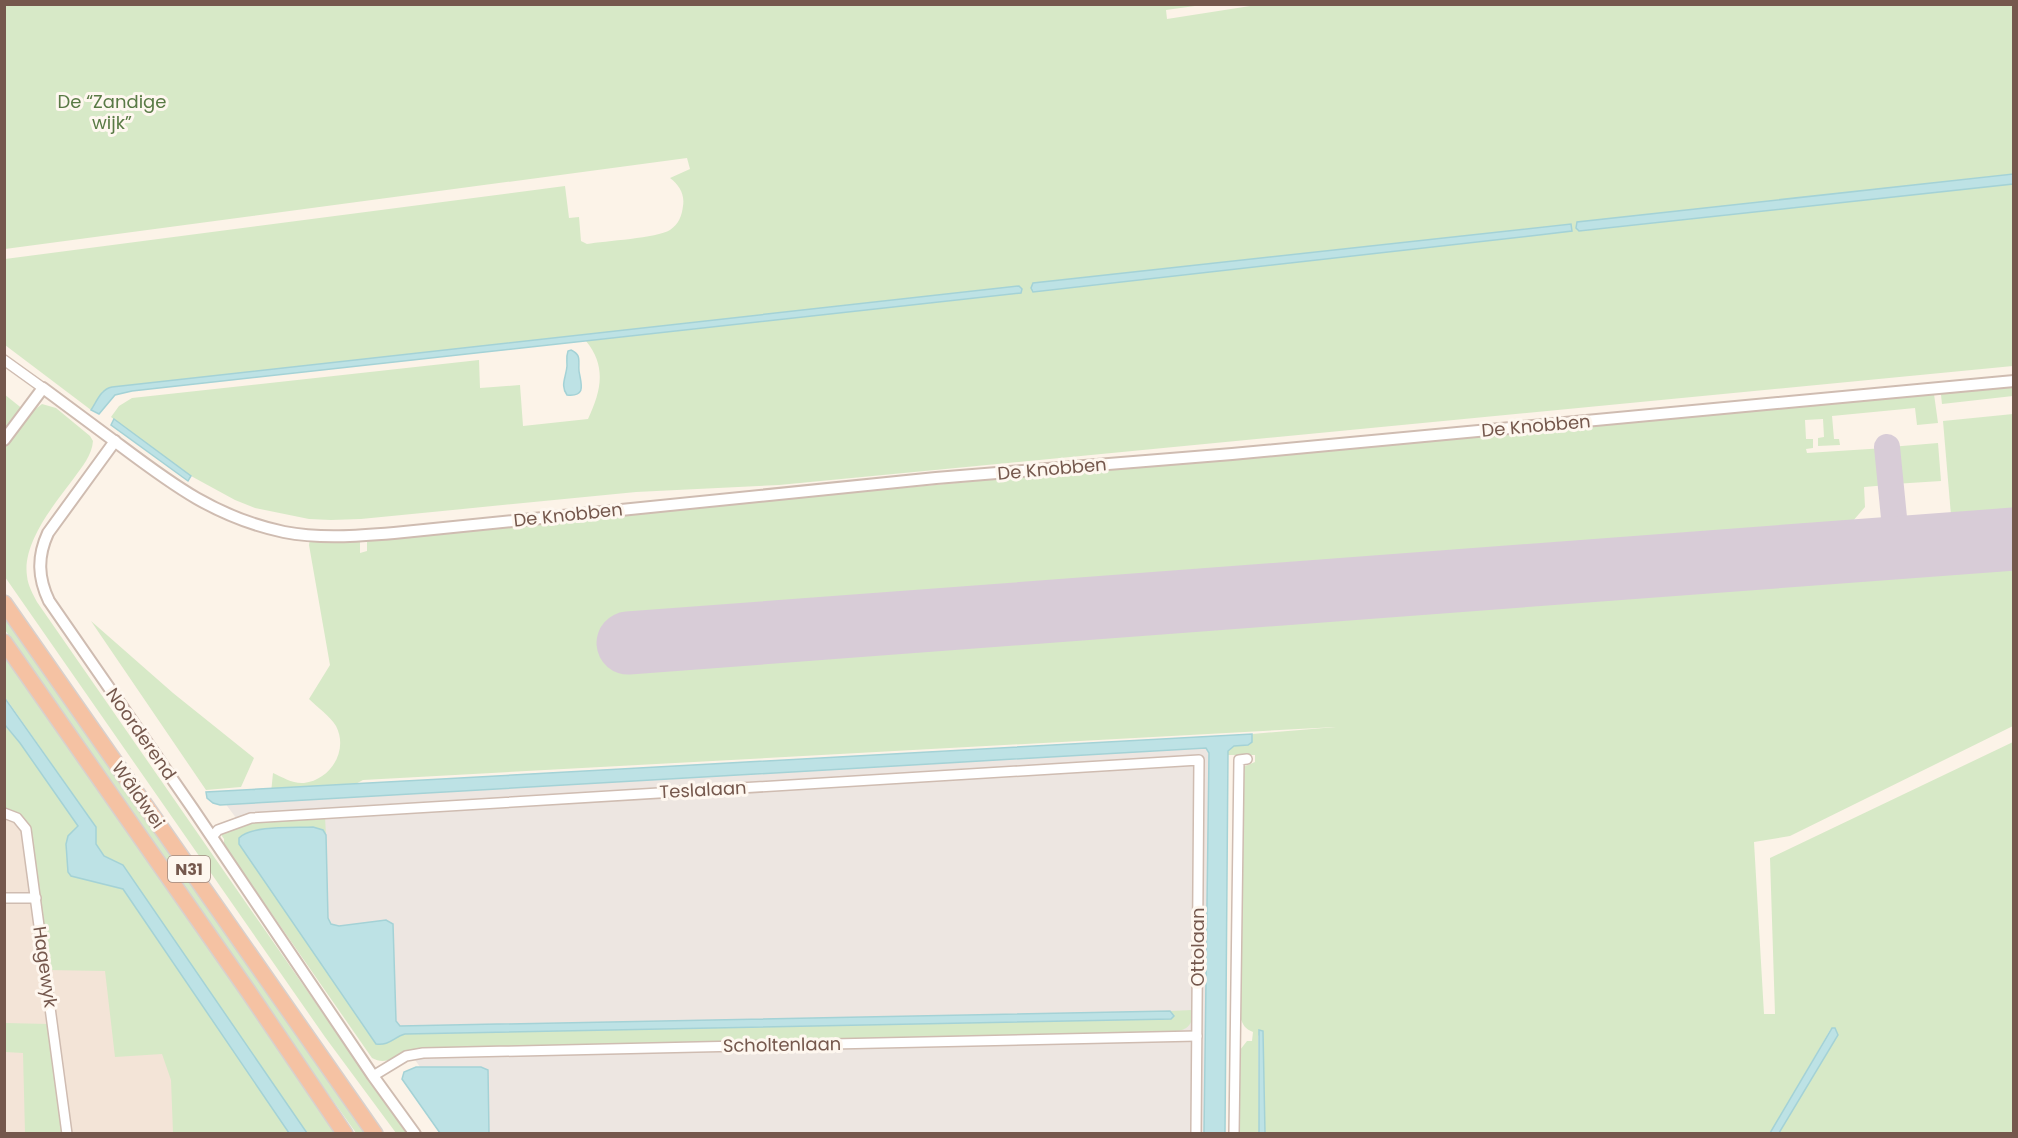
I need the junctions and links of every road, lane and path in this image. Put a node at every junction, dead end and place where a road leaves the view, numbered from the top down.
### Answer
1 (4, 360) edge
2 (2013, 381) edge
3 (43, 388) junction
4 (4, 440) edge
5 (115, 441) junction
6 (4, 603) edge
7 (4, 642) edge
8 (1247, 759) dead end
9 (1199, 760) joint
10 (4, 813) edge
11 (212, 837) junction
12 (4, 898) edge
13 (36, 898) junction
14 (1197, 1036) junction
15 (373, 1076) junction
16 (68, 1134) edge
17 (345, 1134) edge
18 (375, 1134) edge
19 (415, 1134) edge
20 (1196, 1134) edge
21 (1234, 1134) edge

1 - 3 street
2 - 5 street, De Knobben
3 - 4 street
3 - 5 street
5 - 11 street, Noorderend
6 - 18 highway, Wâldwei / N31
7 - 17 highway, Wâldwei / N31
8 - 21 street
9 - 11 street, Teslalaan
9 - 14 street, Ottolaan
10 - 13 street, Hagewyk
11 - 15 street, Noorderend
12 - 13 street
13 - 16 street, Hagewyk
14 - 15 street, Scholtenlaan
14 - 20 street, Ottolaan
15 - 19 street, Noorderend

